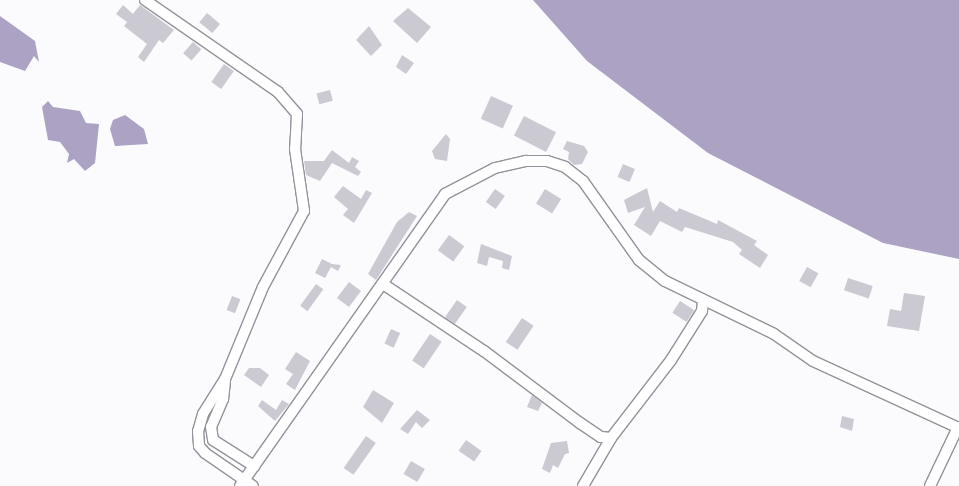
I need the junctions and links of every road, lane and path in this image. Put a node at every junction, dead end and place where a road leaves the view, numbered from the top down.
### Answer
1 (145, 0) edge
2 (383, 284) junction
3 (703, 301) junction
4 (225, 379) junction
5 (958, 428) edge
6 (611, 438) junction
7 (217, 444) junction
8 (199, 446) junction
9 (254, 466) junction
10 (246, 484) edge
11 (583, 486) edge
12 (930, 486) edge

1 - 4 street
2 - 3 street
2 - 6 street
2 - 9 street
3 - 5 street
3 - 6 street
4 - 7 street
4 - 8 street
5 - 12 street
6 - 11 street
7 - 8 street
7 - 9 street
8 - 10 street
9 - 10 street

